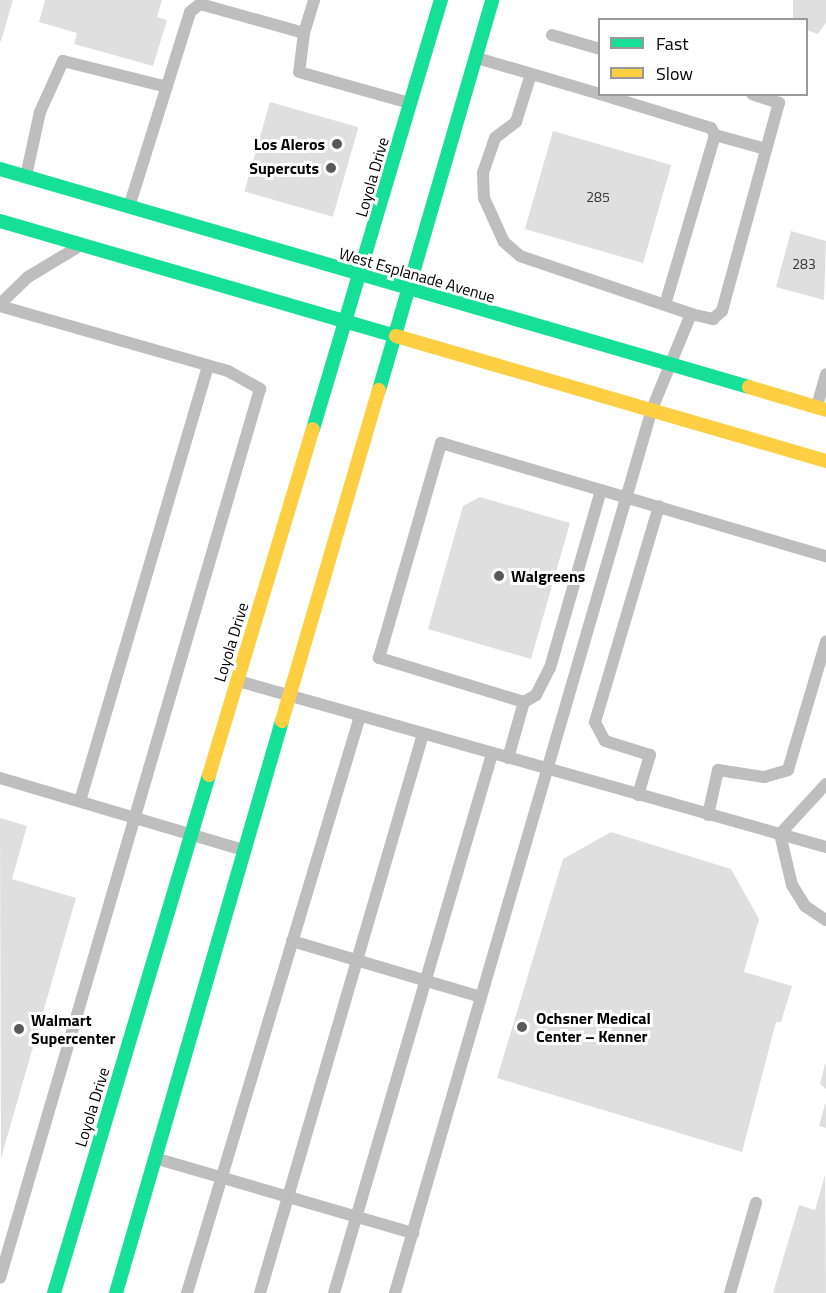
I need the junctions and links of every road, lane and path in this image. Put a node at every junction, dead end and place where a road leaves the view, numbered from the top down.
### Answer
1 (314, 0) edge
2 (441, 0) edge
3 (492, 0) edge
4 (304, 33) junction
5 (552, 35) dead end
6 (598, 48) edge
7 (475, 57) junction
8 (531, 74) junction
9 (167, 87) junction
10 (598, 93) edge
11 (607, 96) edge
12 (758, 96) edge
13 (410, 104) junction
14 (715, 135) junction
15 (766, 149) junction
16 (0, 169) edge
17 (26, 176) junction
18 (389, 177) junction
19 (435, 192) junction
20 (129, 207) junction
21 (6, 223) edge
22 (82, 244) junction
23 (359, 276) junction
24 (407, 290) junction
25 (0, 305) edge
26 (664, 305) junction
27 (692, 314) junction
28 (345, 320) junction
29 (393, 334) junction
30 (208, 366) junction
31 (671, 366) junction
32 (826, 374) edge
33 (821, 408) edge
34 (652, 409) junction
35 (826, 460) edge
36 (601, 490) junction
37 (627, 497) junction
38 (659, 506) junction
39 (826, 556) edge
40 (826, 642) edge
41 (237, 681) junction
42 (291, 697) junction
43 (524, 702) junction
44 (360, 716) junction
45 (423, 734) junction
46 (492, 754) junction
47 (508, 758) junction
48 (547, 770) junction
49 (0, 778) edge
50 (826, 784) edge
51 (638, 795) junction
52 (80, 801) junction
53 (708, 815) junction
54 (136, 818) junction
55 (191, 834) junction
56 (780, 834) junction
57 (826, 847) edge
58 (246, 851) junction
59 (826, 920) edge
60 (292, 941) junction
61 (356, 960) junction
62 (425, 980) junction
63 (481, 997) junction
64 (156, 1159) junction
65 (221, 1178) junction
66 (288, 1197) junction
67 (756, 1203) dead end
68 (357, 1216) junction
69 (413, 1233) junction
70 (0, 1278) edge
71 (54, 1293) edge
72 (116, 1293) edge
73 (187, 1293) edge
74 (260, 1293) edge
75 (334, 1293) edge
76 (395, 1293) edge
77 (730, 1293) edge

1 - 4 lane
2 - 13 main road, Loyola Drive
3 - 7 main road
4 - 9 lane
4 - 13 lane
5 - 6 lane
7 - 8 lane
7 - 19 main road
8 - 10 lane
8 - 26 lane
9 - 17 lane
9 - 20 lane
11 - 14 lane
12 - 15 lane
13 - 18 main road, Loyola Drive
14 - 15 lane
14 - 26 lane
15 - 27 lane
16 - 17 main road, West Esplanade Avenue
17 - 20 main road, West Esplanade Avenue
17 - 21 main road
18 - 19 main road
18 - 23 main road, Loyola Drive
19 - 24 main road
20 - 23 main road, West Esplanade Avenue
21 - 22 main road
22 - 25 lane
22 - 28 main road
23 - 24 main road, West Esplanade Avenue
23 - 28 main road, Loyola Drive
24 - 29 main road
24 - 31 main road, West Esplanade Avenue
25 - 30 lane
26 - 27 lane
27 - 31 lane
28 - 29 main road
28 - 41 main road, Loyola Drive
29 - 34 main road
29 - 42 main road
30 - 52 lane
30 - 54 lane
31 - 33 main road, West Esplanade Avenue
31 - 34 lane
32 - 33 lane
34 - 35 main road
34 - 37 lane
36 - 37 lane
36 - 43 lane
36 - 43 lane
37 - 38 lane
37 - 48 lane
38 - 39 lane
38 - 51 lane
40 - 53 lane
41 - 42 lane
41 - 55 main road, Loyola Drive
42 - 44 lane
42 - 58 main road
43 - 47 lane
44 - 45 lane
44 - 60 lane
45 - 46 lane
45 - 61 lane
46 - 47 lane
46 - 62 lane
47 - 48 lane
48 - 51 lane
48 - 63 lane
49 - 52 lane
50 - 56 lane
51 - 53 lane
52 - 54 lane
53 - 56 lane
54 - 55 lane
54 - 70 lane
55 - 58 lane
55 - 71 main road, Loyola Drive
56 - 57 lane
56 - 59 lane
58 - 64 main road
60 - 61 lane
60 - 65 lane
61 - 62 lane
61 - 66 lane
62 - 63 lane
62 - 68 lane
63 - 69 lane
64 - 65 lane
64 - 72 main road
65 - 66 lane
65 - 73 lane
66 - 68 lane
66 - 74 lane
67 - 77 lane
68 - 69 lane
68 - 75 lane
69 - 76 lane

